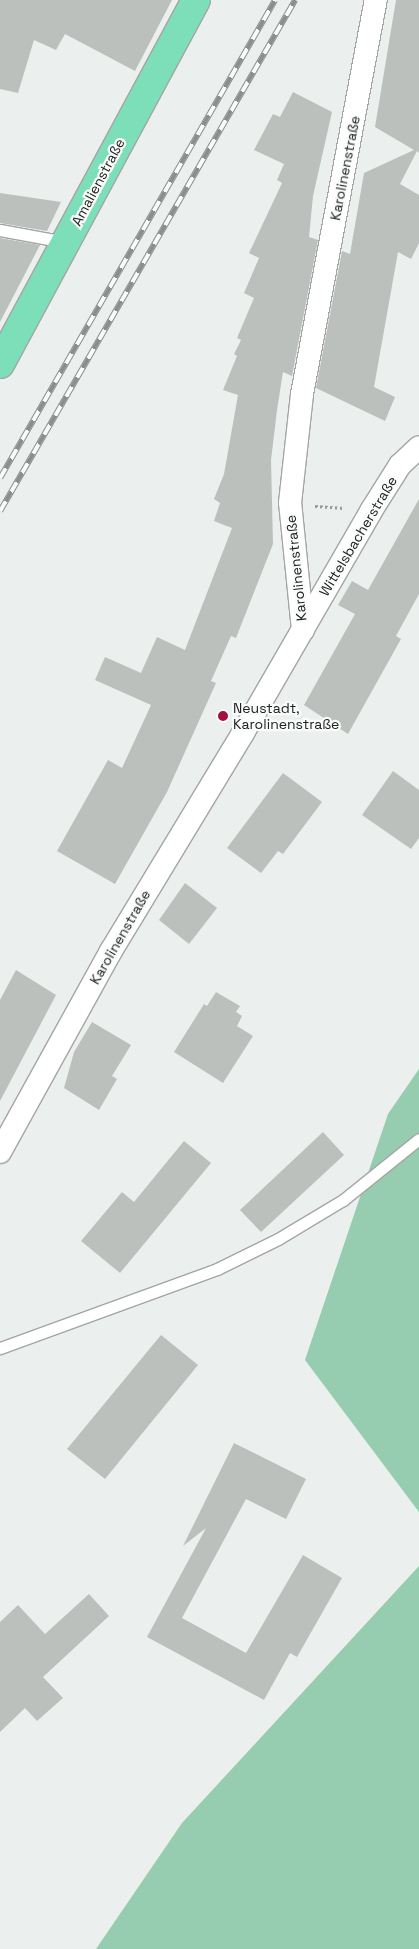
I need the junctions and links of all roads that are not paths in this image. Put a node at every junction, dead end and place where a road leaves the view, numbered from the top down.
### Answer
1 (196, 0) edge
2 (376, 0) edge
3 (0, 230) edge
4 (66, 242) junction
5 (0, 364) edge
6 (419, 446) edge
7 (303, 630) junction
8 (419, 1139) edge
9 (0, 1152) edge
10 (0, 1348) edge

1 - 4 main road, Amalienstraße
2 - 7 street, Karolinenstraße
3 - 4 lane
4 - 5 main road, Amalienstraße
6 - 7 street, Wittelsbacherstraße
7 - 9 street, Karolinenstraße
8 - 10 lane

